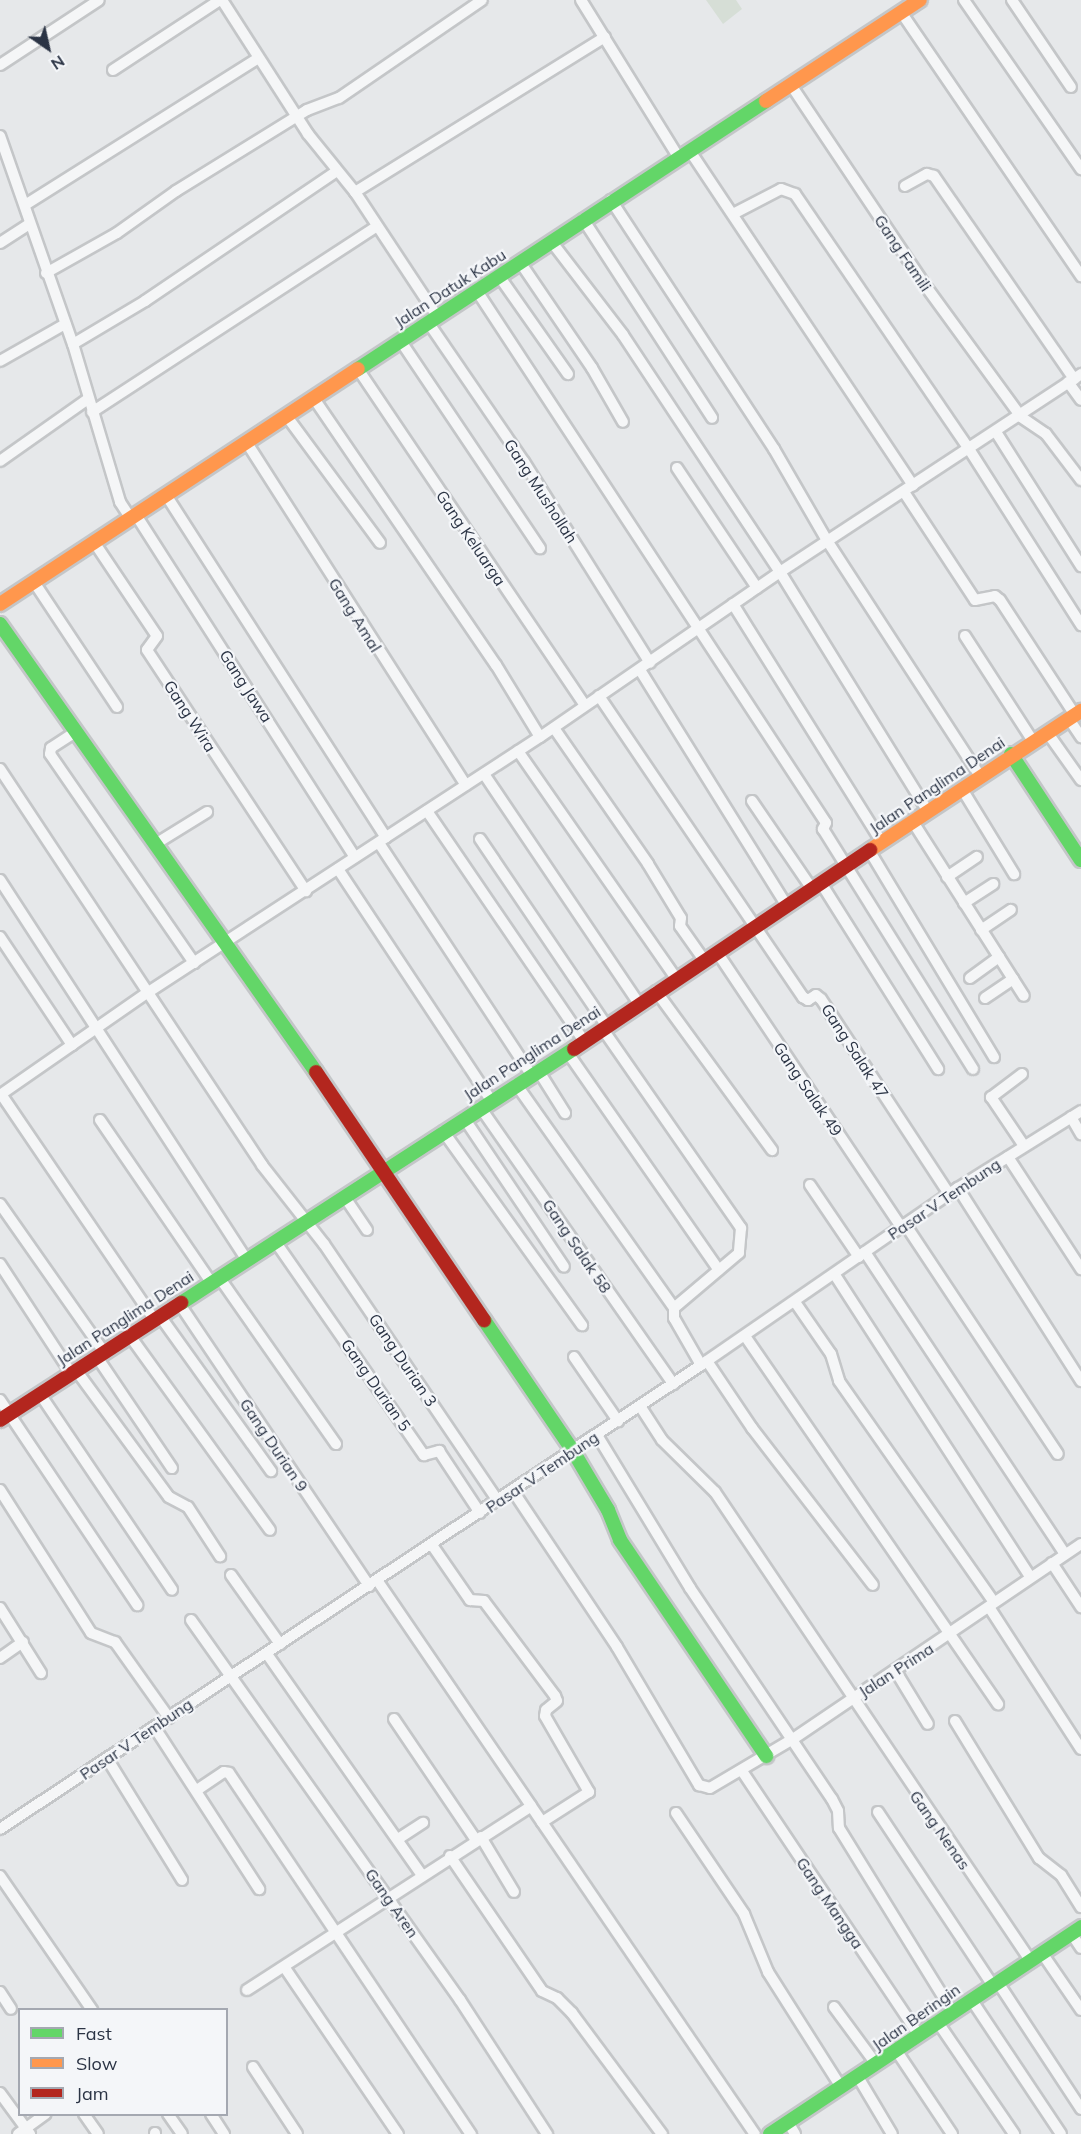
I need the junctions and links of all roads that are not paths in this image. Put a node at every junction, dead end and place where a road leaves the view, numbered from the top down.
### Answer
1 (99, 0) edge
2 (221, 0) edge
3 (482, 0) edge
4 (581, 0) edge
5 (920, 0) edge
6 (964, 0) edge
7 (1012, 0) edge
8 (901, 12) junction
9 (605, 37) junction
10 (258, 58) junction
11 (0, 65) edge
12 (113, 70) dead end
13 (791, 85) junction
14 (1071, 87) dead end
15 (297, 118) junction
16 (0, 136) edge
17 (684, 154) junction
18 (1081, 169) edge
19 (337, 171) junction
20 (905, 186) dead end
21 (355, 192) junction
22 (611, 200) junction
23 (25, 205) junction
24 (733, 214) junction
25 (583, 219) junction
26 (29, 224) junction
27 (376, 227) junction
28 (551, 241) junction
29 (0, 243) edge
30 (520, 262) junction
31 (46, 273) junction
32 (499, 276) junction
33 (1081, 276) edge
34 (477, 291) junction
35 (433, 316) junction
36 (65, 324) junction
37 (400, 340) junction
38 (73, 344) junction
39 (0, 360) edge
40 (358, 369) junction
41 (568, 374) dead end
42 (1074, 378) edge
43 (88, 399) junction
44 (315, 400) junction
45 (1081, 400) edge
46 (92, 412) junction
47 (1021, 417) junction
48 (288, 418) junction
49 (712, 418) dead end
50 (623, 422) dead end
51 (996, 432) junction
52 (247, 443) junction
53 (969, 449) junction
54 (0, 460) edge
55 (677, 468) dead end
56 (1081, 480) edge
57 (908, 489) junction
58 (166, 495) junction
59 (132, 516) junction
60 (94, 542) junction
61 (828, 542) junction
62 (380, 543) dead end
63 (540, 548) dead end
64 (1081, 566) edge
65 (780, 572) junction
66 (33, 582) junction
67 (757, 588) junction
68 (0, 604) edge
69 (733, 604) junction
70 (0, 624) edge
71 (1081, 625) edge
72 (701, 629) junction
73 (965, 636) dead end
74 (650, 663) junction
75 (640, 670) junction
76 (599, 696) junction
77 (585, 705) junction
78 (117, 707) dead end
79 (1075, 715) edge
80 (554, 728) junction
81 (77, 731) junction
82 (1047, 732) junction
83 (540, 737) junction
84 (1081, 737) edge
85 (1033, 741) junction
86 (518, 751) junction
87 (1011, 754) junction
88 (0, 769) edge
89 (484, 774) junction
90 (980, 776) junction
91 (1081, 780) edge
92 (466, 785) junction
93 (962, 789) junction
94 (752, 801) dead end
95 (427, 811) junction
96 (207, 812) dead end
97 (928, 812) junction
98 (913, 822) junction
99 (480, 839) dead end
100 (382, 840) junction
101 (882, 842) junction
102 (157, 843) junction
103 (870, 850) junction
104 (977, 856) dead end
105 (355, 857) junction
106 (1081, 860) edge
107 (848, 865) junction
108 (338, 869) junction
109 (1014, 874) dead end
110 (947, 877) junction
111 (0, 880) edge
112 (993, 884) dead end
113 (817, 886) junction
114 (306, 891) junction
115 (964, 903) junction
116 (786, 905) junction
117 (1011, 910) dead end
118 (753, 926) junction
119 (981, 930) junction
120 (0, 937) edge
121 (228, 942) junction
122 (717, 952) junction
123 (999, 957) junction
124 (704, 960) junction
125 (194, 963) junction
126 (676, 978) junction
127 (970, 978) dead end
128 (1013, 979) junction
129 (656, 991) junction
130 (147, 993) junction
131 (1024, 996) dead end
132 (985, 998) dead end
133 (638, 1002) junction
134 (604, 1026) junction
135 (95, 1029) junction
136 (584, 1041) junction
137 (72, 1045) junction
138 (568, 1053) junction
139 (994, 1057) dead end
140 (938, 1069) dead end
141 (973, 1069) dead end
142 (535, 1072) junction
143 (1022, 1074) dead end
144 (516, 1084) junction
145 (1, 1094) edge
146 (485, 1103) junction
147 (1081, 1111) edge
148 (565, 1113) dead end
149 (1071, 1117) junction
150 (464, 1118) junction
151 (100, 1120) dead end
152 (443, 1131) junction
153 (1081, 1134) edge
154 (1024, 1146) junction
155 (772, 1150) dead end
156 (1008, 1157) junction
157 (381, 1172) junction
158 (810, 1185) dead end
159 (954, 1191) junction
160 (344, 1196) junction
161 (0, 1204) edge
162 (304, 1222) junction
163 (903, 1225) junction
164 (367, 1230) dead end
165 (275, 1241) junction
166 (862, 1255) junction
167 (246, 1259) junction
168 (0, 1264) edge
169 (564, 1267) dead end
170 (1081, 1269) edge
171 (719, 1270) junction
172 (835, 1275) junction
173 (215, 1279) junction
174 (795, 1302) junction
175 (179, 1304) junction
176 (674, 1308) junction
177 (157, 1317) junction
178 (582, 1325) dead end
179 (130, 1336) junction
180 (745, 1336) junction
181 (100, 1354) junction
182 (574, 1357) dead end
183 (704, 1363) junction
184 (73, 1371) junction
185 (1081, 1381) edge
186 (673, 1384) junction
187 (40, 1394) junction
188 (0, 1400) edge
189 (640, 1406) junction
190 (5, 1418) edge
191 (618, 1421) junction
192 (597, 1435) junction
193 (336, 1444) dead end
194 (573, 1451) junction
195 (1058, 1454) dead end
196 (172, 1468) dead end
197 (271, 1471) dead end
198 (0, 1490) edge
199 (513, 1491) junction
200 (498, 1501) junction
201 (480, 1513) junction
202 (270, 1530) dead end
203 (1081, 1544) edge
204 (432, 1545) junction
205 (1065, 1554) junction
206 (220, 1556) dead end
207 (1052, 1563) junction
208 (231, 1575) dead end
209 (1030, 1577) junction
210 (373, 1583) junction
211 (873, 1585) dead end
212 (172, 1590) dead end
213 (992, 1604) junction
214 (137, 1605) dead end
215 (1081, 1606) edge
216 (0, 1608) edge
217 (191, 1620) dead end
218 (949, 1636) junction
219 (22, 1642) junction
220 (280, 1644) junction
221 (267, 1654) junction
222 (0, 1658) edge
223 (895, 1670) junction
224 (41, 1673) dead end
225 (232, 1676) junction
226 (852, 1698) junction
227 (998, 1704) dead end
228 (169, 1718) junction
229 (394, 1719) dead end
230 (955, 1721) dead end
231 (928, 1724) dead end
232 (155, 1728) junction
233 (793, 1739) junction
234 (1081, 1749) edge
235 (766, 1756) junction
236 (108, 1760) junction
237 (742, 1772) junction
238 (197, 1790) junction
239 (531, 1806) junction
240 (878, 1812) dead end
241 (676, 1813) dead end
242 (542, 1822) junction
243 (423, 1823) dead end
244 (0, 1829) edge
245 (398, 1839) junction
246 (478, 1839) junction
247 (450, 1856) junction
248 (422, 1875) junction
249 (0, 1876) edge
250 (182, 1880) dead end
251 (259, 1889) dead end
252 (514, 1892) dead end
253 (388, 1899) junction
254 (1081, 1907) edge
255 (1076, 1930) edge
256 (336, 1935) junction
257 (1081, 1948) edge
258 (1036, 1957) junction
259 (285, 1968) junction
260 (995, 1982) junction
261 (247, 1990) dead end
262 (0, 1992) edge
263 (971, 1999) junction
264 (834, 2007) dead end
265 (91, 2008) edge
266 (11, 2009) dead end
267 (1081, 2010) edge
268 (952, 2012) junction
269 (937, 2021) junction
270 (918, 2034) junction
271 (896, 2050) junction
272 (876, 2064) junction
273 (253, 2067) dead end
274 (858, 2077) junction
275 (841, 2087) junction
276 (0, 2093) edge
277 (1081, 2109) edge
278 (45, 2116) edge
279 (85, 2116) edge
280 (169, 2116) edge
281 (212, 2116) edge
282 (791, 2128) edge
283 (24, 2132) edge
284 (98, 2134) edge
285 (182, 2134) edge
286 (224, 2134) edge
287 (297, 2134) edge
288 (398, 2134) edge
289 (471, 2134) edge
290 (547, 2134) edge
291 (662, 2134) edge
292 (755, 2134) edge
293 (770, 2134) edge
294 (892, 2134) edge
295 (952, 2134) edge
296 (1014, 2134) edge
297 (1061, 2134) edge

1 - 11 street
2 - 10 street, Gang Mushollah
2 - 12 street
3 - 15 street
4 - 9 street
5 - 8 street, Jalan Datuk Kabu
6 - 18 street
7 - 14 street
8 - 13 street, Jalan Datuk Kabu
8 - 33 street
9 - 17 street
9 - 21 street
10 - 15 street, Gang Mushollah
10 - 23 street
13 - 17 street, Jalan Datuk Kabu
13 - 47 street, Gang Famili
15 - 19 street, Gang Mushollah
15 - 31 street
16 - 23 street, Gang Jawa
17 - 22 street, Jalan Datuk Kabu
17 - 24 street
19 - 21 street, Gang Mushollah
19 - 38 street
20 - 42 street
21 - 27 street, Gang Mushollah
22 - 25 street, Jalan Datuk Kabu
22 - 61 street
23 - 26 street, Gang Jawa
24 - 53 street
24 - 57 street
25 - 28 street, Jalan Datuk Kabu
25 - 49 street
26 - 29 street
26 - 31 street, Gang Jawa
27 - 35 street, Gang Mushollah
27 - 46 street
28 - 30 street, Jalan Datuk Kabu
28 - 65 street
30 - 32 street, Jalan Datuk Kabu
30 - 50 street
31 - 36 street, Gang Jawa
32 - 34 street, Jalan Datuk Kabu
32 - 41 street
34 - 35 street, Jalan Datuk Kabu
34 - 72 street
35 - 37 street, Jalan Datuk Kabu
35 - 74 street, Gang Mushollah
36 - 38 street, Gang Jawa
36 - 39 street
37 - 40 street, Jalan Datuk Kabu
37 - 63 street
38 - 43 street, Gang Jawa
40 - 44 street, Jalan Datuk Kabu
40 - 77 street, Gang Keluarga
42 - 45 street
42 - 47 street
43 - 46 street, Gang Jawa
43 - 54 street
44 - 48 street, Jalan Datuk Kabu
44 - 83 street
46 - 59 street, Gang Jawa
47 - 51 street
47 - 56 street, Gang Famili
48 - 52 street, Jalan Datuk Kabu
48 - 62 street
51 - 53 street
51 - 64 street
52 - 58 street, Jalan Datuk Kabu
52 - 92 street, Gang Amal
53 - 57 street
53 - 71 street
55 - 67 street
57 - 61 street
57 - 79 street
58 - 59 street, Jalan Datuk Kabu
58 - 100 street
59 - 60 street, Jalan Datuk Kabu
59 - 105 street, Gang Jawa
60 - 66 street, Jalan Datuk Kabu
60 - 114 street, Gang Wira
61 - 65 street
61 - 90 street
65 - 67 street
65 - 97 street
66 - 68 street, Jalan Datuk Kabu
66 - 78 street
67 - 69 street
69 - 72 street
69 - 101 street
70 - 81 street
72 - 74 street
72 - 107 street
73 - 85 street
74 - 75 street
75 - 76 street
75 - 116 street
76 - 77 street
76 - 118 street
77 - 80 street
79 - 82 street, Jalan Panglima Denai
79 - 84 street
80 - 83 street
80 - 124 street
81 - 102 street
81 - 125 street
82 - 85 street, Jalan Panglima Denai
82 - 91 street
83 - 86 street
85 - 87 street, Jalan Panglima Denai
86 - 89 street
86 - 126 street
87 - 90 street, Jalan Panglima Denai
87 - 106 street
88 - 130 street, Gang Durian 3
89 - 92 street
89 - 133 street
90 - 93 street, Jalan Panglima Denai
92 - 95 street
93 - 97 street, Jalan Panglima Denai
93 - 109 street
94 - 113 street
95 - 100 street
95 - 136 street
96 - 102 street
97 - 98 street, Jalan Panglima Denai
98 - 101 street, Jalan Panglima Denai
98 - 110 street
99 - 134 street
100 - 105 street
100 - 142 street
101 - 103 street, Jalan Panglima Denai
102 - 121 street
103 - 107 street, Jalan Panglima Denai
103 - 139 street
104 - 110 street
105 - 108 street
107 - 113 street, Jalan Panglima Denai
107 - 141 street
108 - 114 street
108 - 146 street, Gang Salak 58
110 - 115 street
111 - 135 street
112 - 115 street
113 - 116 street, Jalan Panglima Denai
113 - 140 street
114 - 121 street
115 - 119 street
116 - 118 street, Jalan Panglima Denai
117 - 119 street
118 - 122 street, Jalan Panglima Denai
118 - 159 street, Gang Salak 47
119 - 123 street
120 - 137 street
121 - 125 street
121 - 157 street
122 - 124 street, Jalan Panglima Denai
122 - 163 street, Gang Salak 49
123 - 127 street
123 - 128 street
124 - 126 street, Jalan Panglima Denai
125 - 130 street
126 - 129 street, Jalan Panglima Denai
128 - 131 street
128 - 132 street
129 - 133 street, Jalan Panglima Denai
129 - 155 street
130 - 135 street
130 - 162 street, Gang Durian 3
133 - 134 street, Jalan Panglima Denai
134 - 136 street, Jalan Panglima Denai
134 - 171 street
135 - 137 street
135 - 167 street
136 - 138 street, Jalan Panglima Denai
137 - 145 street
138 - 142 street, Jalan Panglima Denai
138 - 171 street
142 - 144 street, Jalan Panglima Denai
142 - 148 street
143 - 154 street
144 - 146 street, Jalan Panglima Denai
144 - 176 street
145 - 177 street
146 - 150 street, Jalan Panglima Denai
146 - 186 street, Gang Salak 58
147 - 149 street, Pasar V Tembung
149 - 153 street
149 - 154 street, Pasar V Tembung
150 - 152 street, Jalan Panglima Denai
150 - 169 street
151 - 173 street
152 - 157 street, Jalan Panglima Denai
152 - 178 street
154 - 156 street, Pasar V Tembung
156 - 159 street, Pasar V Tembung
156 - 170 street
157 - 160 street, Jalan Panglima Denai
157 - 194 street
158 - 166 street
159 - 163 street, Pasar V Tembung
159 - 185 street
160 - 162 street, Jalan Panglima Denai
160 - 164 street
161 - 181 street
162 - 165 street, Jalan Panglima Denai
162 - 200 street, Gang Durian 3
163 - 166 street, Pasar V Tembung
163 - 195 street
165 - 167 street, Jalan Panglima Denai
165 - 201 street, Gang Durian 5
166 - 172 street, Pasar V Tembung
166 - 205 street
167 - 173 street, Jalan Panglima Denai
168 - 184 street
171 - 176 street
172 - 174 street, Pasar V Tembung
172 - 209 street
173 - 175 street, Jalan Panglima Denai
173 - 193 street
174 - 180 street, Pasar V Tembung
174 - 213 street
175 - 177 street, Jalan Panglima Denai
175 - 210 street, Gang Durian 9
176 - 183 street
177 - 179 street, Jalan Panglima Denai
177 - 197 street
179 - 181 street, Jalan Panglima Denai
179 - 202 street
180 - 183 street, Pasar V Tembung
180 - 218 street
181 - 184 street, Jalan Panglima Denai
181 - 196 street
182 - 191 street
183 - 186 street, Pasar V Tembung
183 - 211 street
184 - 187 street, Jalan Panglima Denai
184 - 206 street
186 - 189 street, Pasar V Tembung
187 - 190 street, Jalan Panglima Denai
187 - 212 street
188 - 190 street
189 - 191 street, Pasar V Tembung
189 - 226 street, Gang Nenas
190 - 214 street
191 - 192 street, Pasar V Tembung
192 - 194 street, Pasar V Tembung
192 - 233 street
194 - 199 street, Pasar V Tembung
194 - 235 street
198 - 228 street
199 - 200 street, Pasar V Tembung
199 - 237 street, Jalan Prima
200 - 201 street, Pasar V Tembung
201 - 204 street, Pasar V Tembung
203 - 205 street, Jalan Prima
204 - 210 street, Pasar V Tembung
204 - 242 street
205 - 207 street, Jalan Prima
207 - 209 street, Jalan Prima
207 - 215 street
208 - 220 street
209 - 213 street, Jalan Prima
210 - 220 street, Pasar V Tembung
210 - 239 street, Gang Durian 9
213 - 218 street, Jalan Prima
213 - 234 street
216 - 219 street
217 - 225 street, Gang Aren
218 - 223 street, Jalan Prima
218 - 227 street
219 - 222 street
219 - 224 street
220 - 221 street, Pasar V Tembung
221 - 225 street, Pasar V Tembung
221 - 245 street
223 - 226 street, Jalan Prima
223 - 231 street
225 - 228 street, Pasar V Tembung
225 - 253 street, Gang Aren
226 - 233 street, Jalan Prima
226 - 258 street, Gang Nenas
228 - 232 street, Pasar V Tembung
229 - 246 street
230 - 254 street
232 - 236 street, Pasar V Tembung
232 - 238 street
233 - 235 street, Jalan Prima
233 - 268 street
235 - 237 street, Jalan Prima
236 - 244 street, Pasar V Tembung
236 - 250 street
237 - 270 street, Gang Mangga
238 - 251 street
238 - 256 street
239 - 242 street, Gang Durian 9
239 - 246 street
240 - 260 street
241 - 275 street
242 - 292 street, Gang Durian 9
243 - 245 street
245 - 248 street
246 - 247 street
246 - 252 street
247 - 248 street
247 - 291 street
248 - 253 street
249 - 265 street
253 - 256 street
253 - 290 street, Gang Aren
255 - 257 street
255 - 258 street, Jalan Beringin
256 - 259 street
256 - 289 street
258 - 260 street, Jalan Beringin
258 - 267 street, Gang Nenas
259 - 261 street
259 - 288 street
260 - 263 street, Jalan Beringin
260 - 277 street
262 - 266 street
263 - 268 street, Jalan Beringin
263 - 297 street
264 - 272 street
268 - 269 street, Jalan Beringin
269 - 270 street, Jalan Beringin
269 - 296 street
270 - 271 street, Jalan Beringin
271 - 272 street, Jalan Beringin
271 - 295 street
272 - 274 street, Jalan Beringin
273 - 287 street
274 - 275 street, Jalan Beringin
274 - 294 street
275 - 282 street, Jalan Beringin
276 - 283 street
278 - 283 street
279 - 284 street
280 - 285 street
281 - 286 street
282 - 293 street, Jalan Beringin

